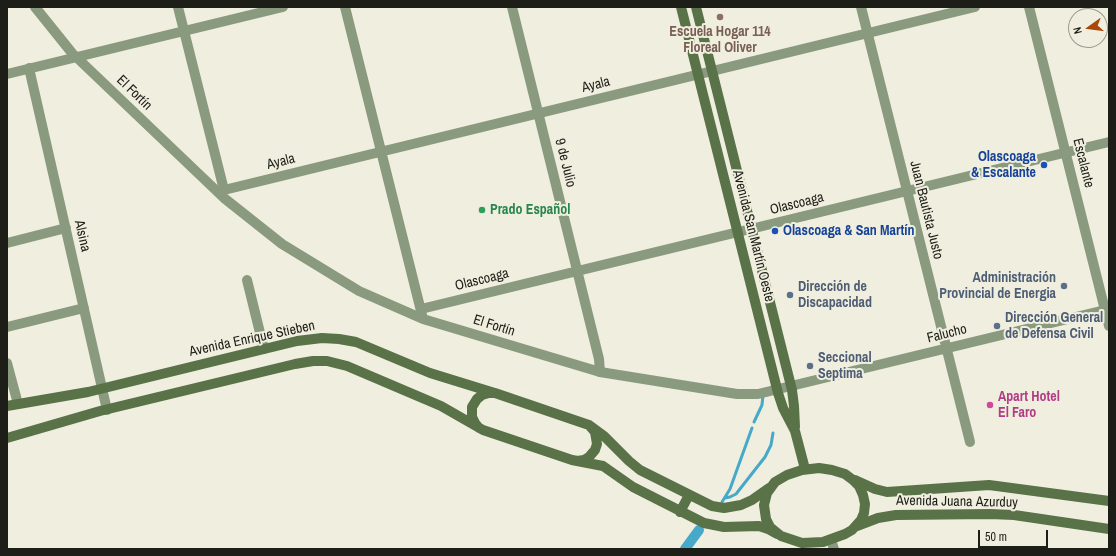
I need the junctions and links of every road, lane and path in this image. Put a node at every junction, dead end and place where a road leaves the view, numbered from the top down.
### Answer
1 (34, 7) edge
2 (178, 7) edge
3 (283, 7) edge
4 (345, 7) edge
5 (512, 7) edge
6 (681, 7) edge
7 (696, 7) edge
8 (861, 7) edge
9 (975, 7) edge
10 (1029, 7) edge
11 (184, 31) junction
12 (868, 33) junction
13 (76, 57) junction
14 (29, 68) junction
15 (712, 71) junction
16 (7, 74) edge
17 (698, 74) junction
18 (538, 114) junction
19 (1109, 142) edge
20 (382, 152) junction
21 (1066, 153) junction
22 (907, 191) junction
23 (222, 192) junction
24 (66, 228) junction
25 (752, 229) junction
26 (738, 232) junction
27 (7, 243) edge
28 (578, 271) junction
29 (247, 280) dead end
30 (84, 308) junction
31 (1107, 310) edge
32 (422, 314) junction
33 (1109, 326) edge
34 (7, 327) edge
35 (947, 348) junction
36 (264, 349) junction
37 (7, 363) edge
38 (600, 372) junction
39 (791, 386) junction
40 (102, 388) junction
41 (777, 389) junction
42 (498, 394) junction
43 (18, 404) junction
44 (7, 406) edge
45 (107, 410) junction
46 (589, 425) junction
47 (483, 430) junction
48 (795, 431) junction
49 (7, 438) edge
50 (970, 442) dead end
51 (572, 460) junction
52 (805, 469) junction
53 (849, 477) junction
54 (772, 485) junction
55 (689, 495) junction
56 (1109, 501) edge
57 (680, 512) junction
58 (855, 527) junction
59 (1109, 529) edge
60 (777, 534) junction
61 (832, 545) edge
62 (820, 546) edge

1 - 13 street, El Fortín
2 - 11 street
3 - 11 street
4 - 20 street
5 - 18 street, 9 de Julio
6 - 17 main road, Avenida San Martín Oeste
7 - 15 main road, Avenida San Martín Oeste
8 - 12 street, Juan Bautista Justo
9 - 12 street, Ayala
10 - 21 street, Escalante
11 - 13 street
11 - 23 street
12 - 15 street, Ayala
12 - 22 street, Juan Bautista Justo
13 - 14 street
13 - 23 street, El Fortín
14 - 16 street
14 - 24 street, Alsina
15 - 17 street, Ayala
15 - 25 main road, Avenida San Martín Oeste
17 - 18 street, Ayala
17 - 26 main road, Avenida San Martín Oeste
18 - 20 street, Ayala
18 - 28 street, 9 de Julio
19 - 21 street, Olascoaga
20 - 23 street, Ayala
20 - 32 street
21 - 22 street, Olascoaga
21 - 31 street, Escalante
22 - 25 street, Olascoaga
22 - 35 street, Juan Bautista Justo
23 - 32 street, El Fortín
24 - 27 street
24 - 30 street, Alsina
25 - 26 street, Olascoaga
25 - 39 main road, Avenida San Martín Oeste
26 - 28 street, Olascoaga
26 - 41 main road, Avenida San Martín Oeste
28 - 32 street, Olascoaga
28 - 38 street, 9 de Julio
29 - 36 street
30 - 34 street
30 - 40 street, Alsina
31 - 33 street, Escalante
31 - 35 street, Falucho
32 - 38 street, El Fortín
35 - 39 street, Falucho
35 - 50 street, Juan Bautista Justo
36 - 40 main road, Avenida Enrique Stieben
36 - 42 main road, Avenida Enrique Stieben
37 - 43 street
38 - 41 street, El Fortín
39 - 41 street, El Fortín
39 - 48 main road, Avenida San Martín Oeste
40 - 43 main road, Avenida Enrique Stieben
40 - 45 street, Alsina
41 - 48 main road, Avenida San Martín Oeste
42 - 46 main road, Avenida Enrique Stieben
42 - 47 main road, Avenida Enrique Stieben
43 - 44 main road, Avenida Enrique Stieben
45 - 47 main road
45 - 49 main road
46 - 51 main road
46 - 55 main road, Avenida Enrique Stieben
47 - 51 main road
48 - 52 main road, Avenida San Martín Oeste
51 - 57 main road
52 - 53 main road
52 - 54 main road
53 - 56 main road, Avenida Juana Azurduy
53 - 58 main road
54 - 55 main road, Avenida Enrique Stieben
54 - 60 main road
55 - 57 main road
57 - 60 main road
58 - 59 main road, Avenida Juana Azurduy
58 - 61 main road
60 - 62 main road
61 - 62 main road

